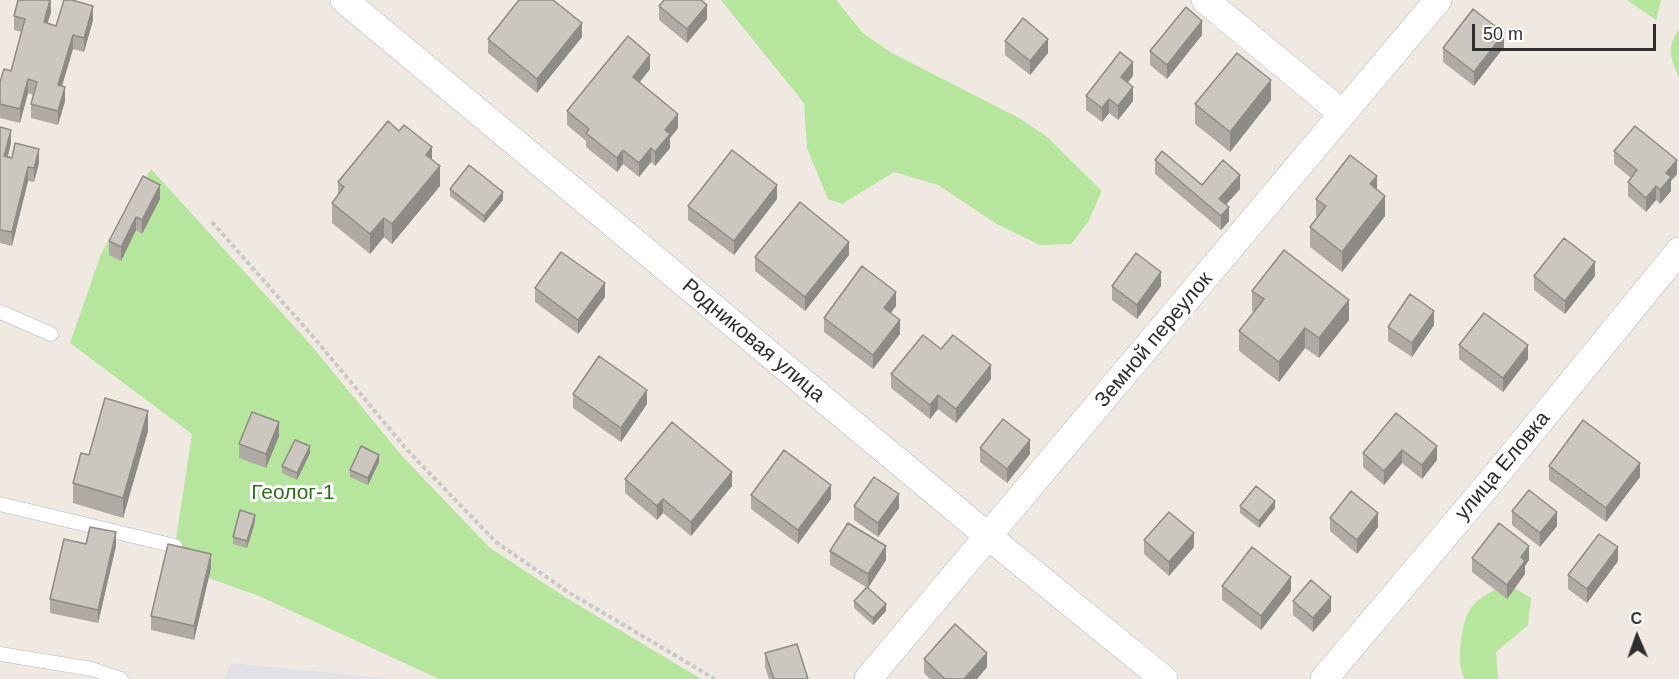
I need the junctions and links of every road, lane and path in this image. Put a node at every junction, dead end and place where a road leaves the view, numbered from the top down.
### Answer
1 (344, 0) edge
2 (1205, 0) edge
3 (1438, 0) edge
4 (1343, 114) junction
5 (212, 222) dead end
6 (1679, 251) edge
7 (0, 312) edge
8 (51, 334) dead end
9 (0, 504) edge
10 (989, 537) junction
11 (175, 546) edge
12 (0, 654) edge
13 (121, 679) edge
14 (715, 679) edge
15 (868, 679) edge
16 (1164, 679) edge
17 (1324, 679) edge

1 - 10 street, Родниковая улица
2 - 4 street
3 - 4 street, Земной переулок
4 - 10 street, Земной переулок
5 - 14 path
6 - 17 street, улица Еловка
7 - 8 lane
9 - 11 lane
10 - 15 street, Земной переулок
10 - 16 street, Родниковая улица
12 - 13 lane

